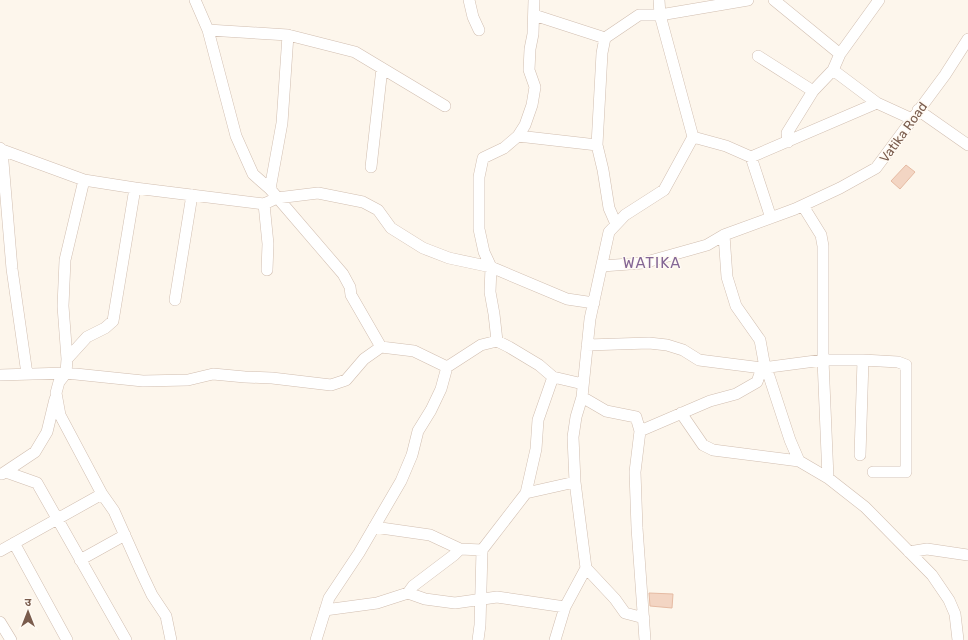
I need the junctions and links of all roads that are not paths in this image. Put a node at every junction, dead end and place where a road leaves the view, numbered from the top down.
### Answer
1 (195, 0) edge
2 (469, 0) edge
3 (534, 0) edge
4 (659, 0) edge
5 (748, 0) edge
6 (774, 0) edge
7 (876, 1) edge
8 (534, 15) junction
9 (660, 15) junction
10 (208, 30) junction
11 (479, 30) dead end
12 (288, 35) junction
13 (605, 38) junction
14 (968, 39) edge
15 (968, 51) edge
16 (840, 54) junction
17 (758, 56) dead end
18 (382, 68) junction
19 (833, 70) junction
20 (945, 75) junction
21 (813, 91) junction
22 (877, 103) junction
23 (445, 106) dead end
24 (915, 115) junction
25 (518, 136) junction
26 (693, 137) junction
27 (788, 142) junction
28 (597, 145) junction
29 (968, 145) edge
30 (1, 149) edge
31 (751, 157) junction
32 (371, 167) dead end
33 (84, 180) junction
34 (135, 188) junction
35 (270, 188) junction
36 (192, 195) junction
37 (277, 198) junction
38 (264, 204) junction
39 (803, 206) junction
40 (771, 218) junction
41 (616, 224) junction
42 (724, 235) junction
43 (602, 266) junction
44 (491, 267) junction
45 (267, 270) dead end
46 (175, 300) dead end
47 (594, 303) junction
48 (497, 341) junction
49 (588, 345) junction
50 (381, 347) junction
51 (67, 359) junction
52 (823, 360) junction
53 (863, 360) junction
54 (447, 367) junction
55 (762, 368) junction
56 (66, 373) junction
57 (27, 374) junction
58 (0, 375) edge
59 (553, 377) junction
60 (583, 384) junction
61 (56, 393) junction
62 (582, 397) junction
63 (681, 413) junction
64 (640, 431) junction
65 (860, 455) dead end
66 (799, 461) junction
67 (873, 472) dead end
68 (3, 474) edge
69 (828, 478) junction
70 (574, 482) junction
71 (526, 493) junction
72 (102, 494) junction
73 (57, 518) junction
74 (374, 527) junction
75 (124, 535) junction
76 (14, 543) junction
77 (460, 549) junction
78 (482, 550) junction
79 (0, 551) edge
80 (909, 552) junction
81 (968, 555) edge
82 (80, 560) junction
83 (586, 568) junction
84 (408, 593) junction
85 (481, 599) junction
86 (565, 607) junction
87 (325, 610) junction
88 (644, 618) junction
89 (0, 622) edge
90 (11, 640) edge
91 (67, 640) edge
92 (126, 640) edge
93 (171, 640) edge
94 (316, 640) edge
95 (478, 640) edge
96 (555, 640) edge
97 (646, 640) edge
98 (958, 640) edge

1 - 10 street
2 - 11 street
3 - 8 street
4 - 9 street
5 - 9 street
6 - 16 street
7 - 16 street
8 - 13 street
8 - 25 street
9 - 13 street
9 - 26 street
10 - 12 street
10 - 35 street
12 - 18 street
12 - 35 street
13 - 28 street
14 - 20 street, Vatika Road
15 - 20 street
16 - 19 street
17 - 21 street
18 - 23 street
18 - 32 street
19 - 21 street
19 - 22 street
20 - 24 street, Vatika Road
21 - 27 street
22 - 24 street
22 - 27 street
24 - 29 street
24 - 39 street, Vatika Road
25 - 28 street
25 - 44 street
26 - 31 street
26 - 41 street
27 - 31 street
28 - 41 street
30 - 33 street
30 - 57 street
31 - 40 street
33 - 34 street
33 - 51 street
34 - 36 street
34 - 51 street
35 - 37 street
36 - 38 street
36 - 46 street
37 - 38 street
37 - 44 street
37 - 50 street
38 - 45 street
39 - 40 street, Vatika Road
39 - 52 street
40 - 42 street, Vatika Road
41 - 43 street
42 - 43 street, Vatika Road
42 - 55 street
43 - 47 street
44 - 47 street
44 - 48 street
47 - 49 street
48 - 54 street
48 - 59 street
49 - 55 street
49 - 60 street
50 - 54 street
50 - 56 street
51 - 56 street
52 - 53 street
52 - 55 street
52 - 69 street
53 - 65 street
53 - 67 street
54 - 74 street
55 - 63 street
55 - 66 street
56 - 57 street
56 - 61 street
57 - 58 street
59 - 60 street
59 - 71 street
60 - 62 street
61 - 68 street
61 - 72 street
62 - 64 street
62 - 70 street
63 - 64 street
63 - 66 street
64 - 88 street
66 - 69 street
68 - 73 street
69 - 80 street
70 - 71 street
70 - 83 street
71 - 78 street
72 - 73 street
72 - 75 street
73 - 76 street
73 - 82 street
74 - 77 street
74 - 87 street
75 - 82 street
75 - 93 street
76 - 79 street
76 - 91 street
77 - 78 street
77 - 84 street
78 - 85 street
80 - 81 street
80 - 98 street
82 - 92 street
83 - 86 street
83 - 88 street
84 - 85 street
84 - 87 street
85 - 86 street
85 - 95 street
86 - 96 street
87 - 94 street
88 - 97 street
89 - 90 street

